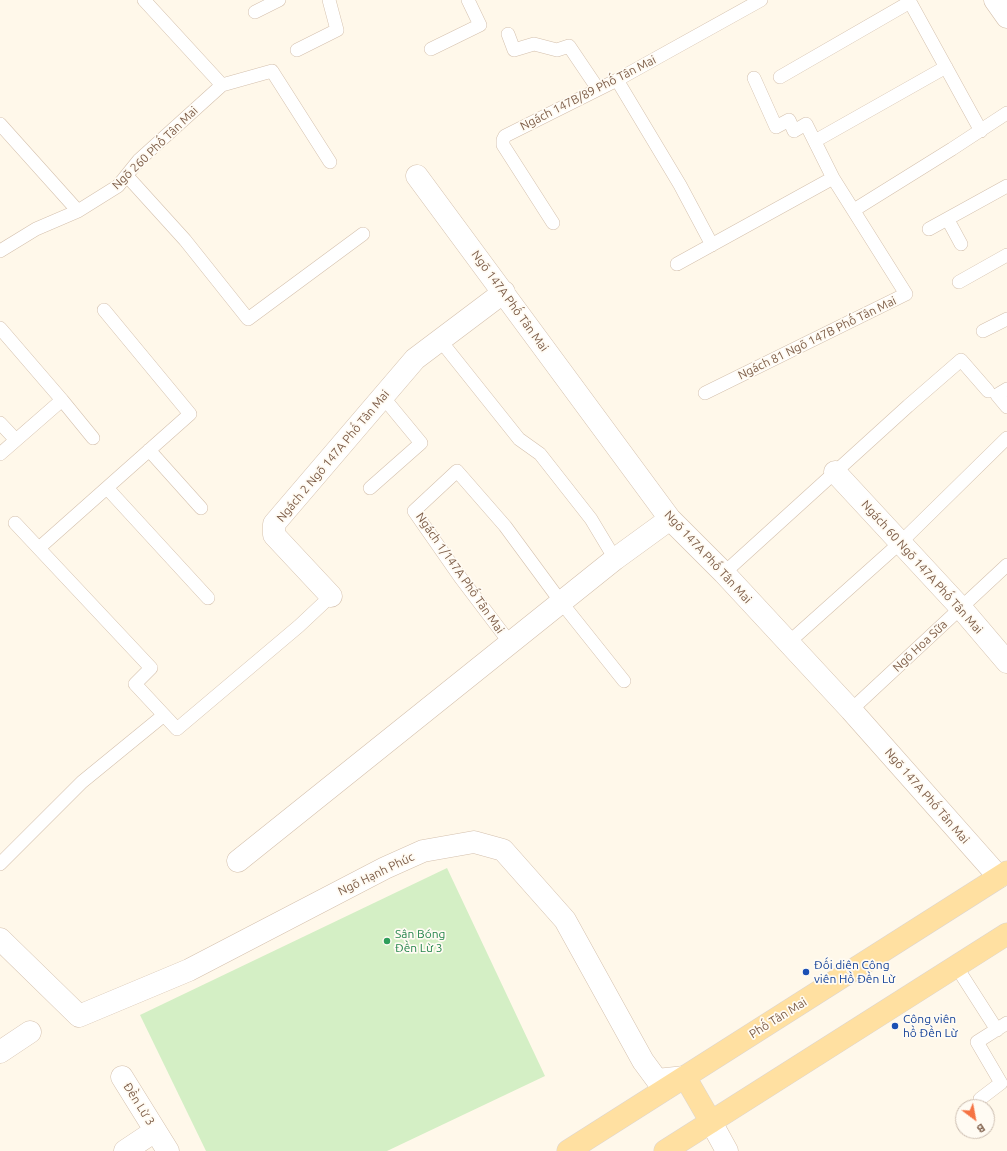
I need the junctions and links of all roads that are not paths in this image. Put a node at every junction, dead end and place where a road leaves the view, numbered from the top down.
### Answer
1 (144, 0) edge
2 (279, 0) edge
3 (329, 0) edge
4 (468, 0) edge
5 (761, 0) edge
6 (255, 12) dead end
7 (508, 34) dead end
8 (431, 49) dead end
9 (297, 50) dead end
10 (946, 67) junction
11 (780, 77) dead end
12 (754, 78) dead end
13 (617, 80) junction
14 (222, 85) junction
15 (598, 89) junction
16 (1007, 113) edge
17 (0, 124) edge
18 (981, 130) junction
19 (815, 141) junction
20 (330, 162) dead end
21 (127, 176) junction
22 (417, 176) dead end
23 (833, 178) junction
24 (1007, 186) edge
25 (854, 210) junction
26 (78, 212) junction
27 (948, 220) junction
28 (553, 223) dead end
29 (930, 230) dead end
30 (363, 234) dead end
31 (961, 244) dead end
32 (712, 245) junction
33 (0, 251) edge
34 (1007, 255) edge
35 (678, 264) dead end
36 (959, 282) dead end
37 (504, 292) junction
38 (104, 310) dead end
39 (1007, 319) edge
40 (0, 328) edge
41 (983, 331) dead end
42 (440, 340) junction
43 (1007, 389) edge
44 (988, 391) dead end
45 (705, 393) dead end
46 (383, 397) junction
47 (62, 400) junction
48 (1007, 406) edge
49 (0, 423) edge
50 (93, 438) dead end
51 (1007, 438) edge
52 (16, 440) junction
53 (149, 450) junction
54 (0, 454) edge
55 (835, 472) junction
56 (107, 488) junction
57 (370, 488) dead end
58 (201, 508) dead end
59 (670, 519) junction
60 (15, 523) dead end
61 (901, 542) junction
62 (39, 548) junction
63 (615, 559) junction
64 (1007, 565) edge
65 (724, 573) junction
66 (331, 596) joint
67 (208, 598) dead end
68 (561, 602) junction
69 (961, 608) junction
70 (788, 643) junction
71 (510, 644) junction
72 (1007, 662) edge
73 (624, 681) dead end
74 (851, 710) junction
75 (164, 715) junction
76 (238, 861) dead end
77 (0, 864) edge
78 (1003, 875) edge
79 (1007, 934) edge
80 (0, 939) edge
81 (956, 966) junction
82 (1002, 1026) edge
83 (30, 1032) dead end
84 (0, 1052) edge
85 (122, 1077) dead end
86 (685, 1077) junction
87 (980, 1099) dead end
88 (711, 1122) junction
89 (155, 1131) junction
90 (124, 1151) edge
91 (168, 1151) edge
92 (568, 1151) edge
93 (665, 1151) edge
94 (727, 1151) edge

1 - 14 lane
2 - 6 lane
3 - 9 lane
4 - 8 lane
5 - 13 lane, Ngách 147B/89 Phố Tân Mai
7 - 15 lane
10 - 11 lane
10 - 18 lane
10 - 19 lane
12 - 19 lane, Ngách 81 Ngõ 147B Phố Tân Mai
13 - 15 lane, Ngách 147B/89 Phố Tân Mai
13 - 32 lane
14 - 20 lane
14 - 21 lane, Ngõ 260 Phố Tân Mai
15 - 28 lane, Ngách 147B/89 Phố Tân Mai
16 - 18 lane
17 - 26 lane
18 - 25 lane
19 - 23 lane, Ngách 81 Ngõ 147B Phố Tân Mai
21 - 26 lane, Ngõ 260 Phố Tân Mai
21 - 30 lane
22 - 37 street, Ngõ 147A Phố Tân Mai
23 - 25 lane, Ngách 81 Ngõ 147B Phố Tân Mai
23 - 32 lane
24 - 27 lane
25 - 45 lane, Ngách 81 Ngõ 147B Phố Tân Mai
26 - 33 lane, Ngõ 260 Phố Tân Mai
27 - 29 lane
27 - 31 lane
32 - 35 lane
34 - 36 lane
37 - 42 street, Ngách 2 Ngõ 147A Phố Tân Mai
37 - 59 street, Ngõ 147A Phố Tân Mai
38 - 53 lane
39 - 41 lane
40 - 47 lane
42 - 46 street, Ngách 2 Ngõ 147A Phố Tân Mai
42 - 63 lane
43 - 48 lane
44 - 55 lane
46 - 57 lane
46 - 66 street, Ngách 2 Ngõ 147A Phố Tân Mai
47 - 50 lane
47 - 52 lane
49 - 52 lane
51 - 61 lane
52 - 54 lane
53 - 56 lane
53 - 58 lane
55 - 61 street, Ngách 60 Ngõ 147A Phố Tân Mai
55 - 65 lane
56 - 62 lane
56 - 67 lane
59 - 63 street, Ngách 1/147A Phố Tân Mai
59 - 65 street, Ngõ 147A Phố Tân Mai
60 - 62 lane, Ngách 2 Ngõ 147A Phố Tân Mai
61 - 69 street, Ngách 60 Ngõ 147A Phố Tân Mai
61 - 70 lane
62 - 75 lane, Ngách 2 Ngõ 147A Phố Tân Mai
63 - 68 street, Ngách 1/147A Phố Tân Mai
64 - 69 lane, Ngõ Hoa Sữa
65 - 70 street, Ngõ 147A Phố Tân Mai
66 - 75 lane, Ngách 2 Ngõ 147A Phố Tân Mai
68 - 71 street, Ngách 1/147A Phố Tân Mai
68 - 71 lane, Ngách 1/147A Phố Tân Mai
68 - 73 lane
69 - 72 street, Ngách 60 Ngõ 147A Phố Tân Mai
69 - 74 lane, Ngõ Hoa Sữa
70 - 74 street, Ngõ 147A Phố Tân Mai
71 - 76 street, Ngách 1/147A Phố Tân Mai
74 - 78 street, Ngõ 147A Phố Tân Mai
75 - 77 lane
78 - 86 main road, Phố Tân Mai
79 - 81 main road
80 - 86 street, Ngõ Hạnh Phúc
81 - 82 lane
81 - 88 main road
82 - 87 lane
83 - 84 street
85 - 89 street, Đền Lừ 3
86 - 88 main road
86 - 92 main road, Phố Tân Mai
88 - 93 main road
88 - 94 street
89 - 90 street, Đền Lừ 3
89 - 91 street, Đền Lừ 3

